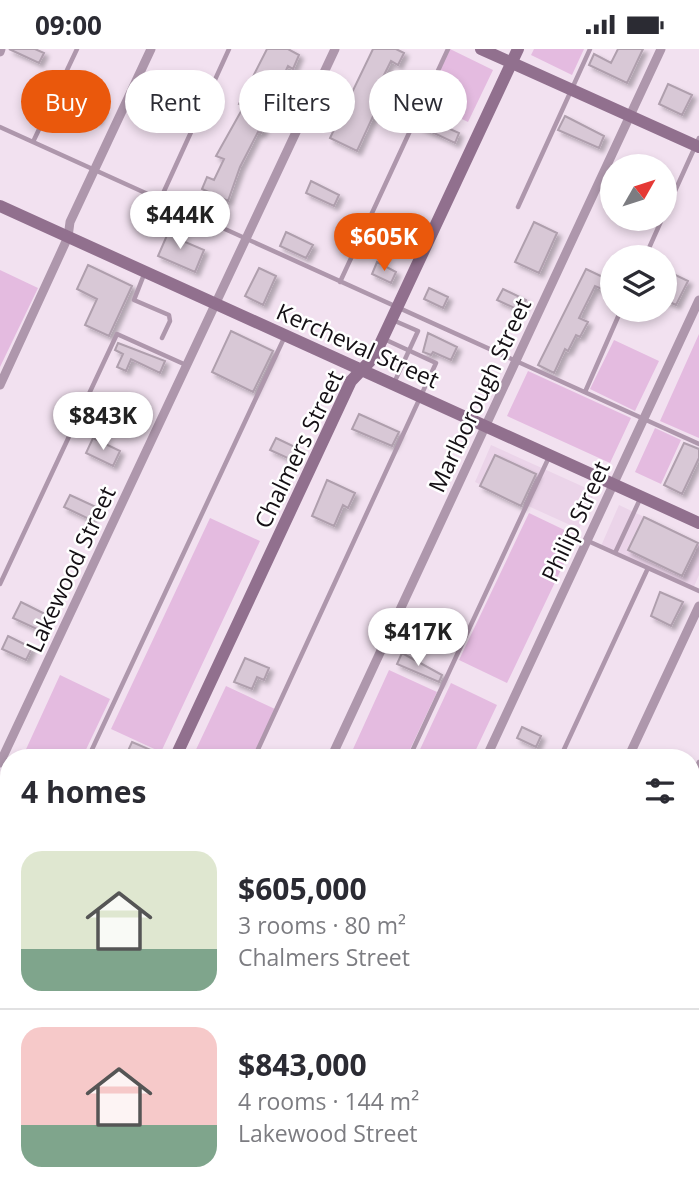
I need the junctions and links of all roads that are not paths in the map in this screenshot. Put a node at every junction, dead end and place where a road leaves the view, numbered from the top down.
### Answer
1 (77, 49) edge
2 (151, 49) edge
3 (229, 49) edge
4 (335, 49) edge
5 (448, 49) edge
6 (481, 49) edge
7 (518, 49) edge
8 (590, 49) edge
9 (661, 49) edge
10 (512, 62) junction
11 (572, 90) junction
12 (630, 116) junction
13 (0, 127) edge
14 (33, 142) junction
15 (698, 143) edge
16 (94, 170) junction
17 (677, 188) edge
18 (160, 200) junction
19 (518, 207) dead end
20 (1, 209) edge
21 (68, 237) junction
22 (245, 239) junction
23 (145, 272) junction
24 (340, 282) junction
25 (699, 300) edge
26 (215, 303) junction
27 (394, 313) junction
28 (616, 322) edge
29 (285, 335) junction
30 (162, 338) dead end
31 (382, 339) junction
32 (409, 351) junction
33 (516, 361) junction
34 (404, 363) junction
35 (186, 365) junction
36 (410, 366) dead end
37 (362, 369) junction
38 (424, 372) dead end
39 (431, 375) junction
40 (394, 384) junction
41 (0, 385) edge
42 (585, 392) junction
43 (421, 396) junction
44 (644, 418) junction
45 (486, 425) junction
46 (699, 444) edge
47 (550, 454) junction
48 (614, 484) junction
49 (641, 496) junction
50 (699, 523) edge
51 (587, 541) junction
52 (615, 553) junction
53 (648, 568) junction
54 (0, 584) edge
55 (699, 591) edge
56 (698, 609) edge
57 (6, 749) edge
58 (92, 749) edge
59 (179, 749) edge
60 (258, 749) edge
61 (335, 749) edge
62 (413, 749) edge
63 (490, 749) edge
64 (564, 749) edge
65 (632, 749) edge

1 - 14 lane
2 - 16 street
3 - 18 lane
4 - 22 street, Lakewood Street
5 - 24 lane
6 - 10 street
7 - 10 street, Chalmers Street
8 - 11 lane
9 - 12 street, Marlborough Street
10 - 11 street
10 - 27 street, Chalmers Street
11 - 12 street
11 - 19 lane
12 - 15 street
12 - 33 street, Marlborough Street
13 - 14 lane
14 - 16 lane
15 - 17 lane
16 - 18 lane
16 - 21 street
18 - 22 lane
20 - 21 street, Kercheval Street
21 - 23 street, Kercheval Street
21 - 41 street
22 - 24 lane
22 - 26 street, Lakewood Street
23 - 26 street, Kercheval Street
23 - 30 lane
24 - 27 lane
25 - 44 street, Philip Street
26 - 29 street, Kercheval Street
26 - 35 street, Lakewood Street
27 - 31 street, Chalmers Street
27 - 32 lane
27 - 33 lane
28 - 42 lane
29 - 37 street, Kercheval Street
29 - 58 lane
31 - 32 lane
31 - 37 street, Chalmers Street
32 - 34 lane
32 - 39 lane
33 - 42 lane
33 - 45 street, Marlborough Street
34 - 36 lane
34 - 40 lane
35 - 54 lane
35 - 57 street, Lakewood Street
37 - 40 street, Kercheval Street
37 - 59 street, Chalmers Street
38 - 39 lane
39 - 43 lane
40 - 43 street, Kercheval Street
42 - 44 lane
43 - 45 street, Kercheval Street
43 - 60 lane
44 - 46 lane
44 - 48 street, Philip Street
45 - 47 street, Kercheval Street
45 - 61 street, Marlborough Street
47 - 48 street, Kercheval Street
47 - 62 lane
48 - 49 street, Kercheval Street
48 - 51 street, Philip Street
49 - 50 street, Kercheval Street
49 - 52 lane
51 - 52 lane
51 - 63 street, Philip Street
52 - 53 lane
53 - 55 lane
53 - 64 lane
56 - 65 street

